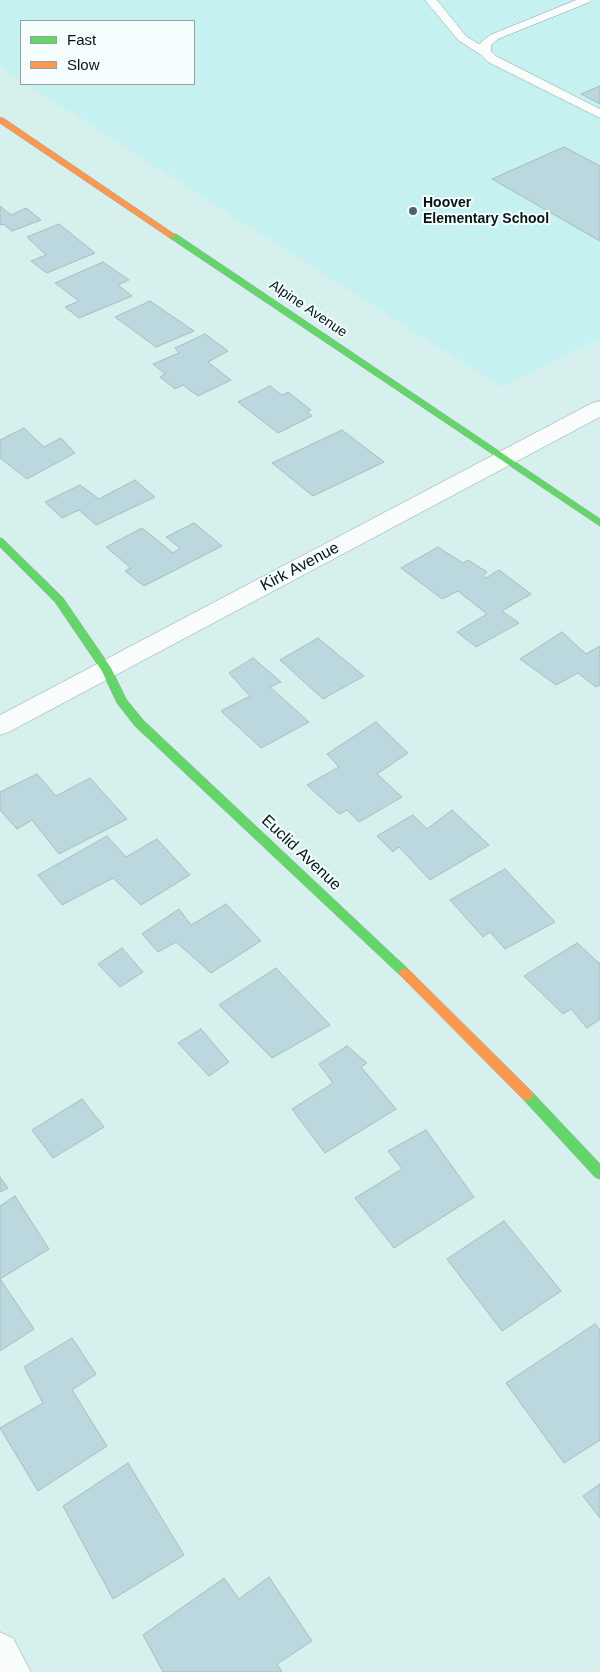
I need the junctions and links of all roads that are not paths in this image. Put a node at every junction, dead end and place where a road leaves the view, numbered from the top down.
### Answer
1 (431, 0) edge
2 (586, 0) edge
3 (485, 52) junction
4 (600, 114) edge
5 (0, 120) edge
6 (600, 408) edge
7 (504, 459) junction
8 (600, 524) edge
9 (0, 541) edge
10 (107, 670) junction
11 (0, 726) edge
12 (600, 1173) edge
13 (0, 1651) edge
14 (12, 1672) edge

1 - 3 lane
2 - 3 lane
3 - 4 lane
5 - 7 street, Alpine Avenue
6 - 7 street, Kirk Avenue
7 - 8 street, Alpine Avenue
7 - 10 street, Kirk Avenue
9 - 10 street, Euclid Avenue
10 - 11 street, Kirk Avenue
10 - 12 street, Euclid Avenue
13 - 14 street

